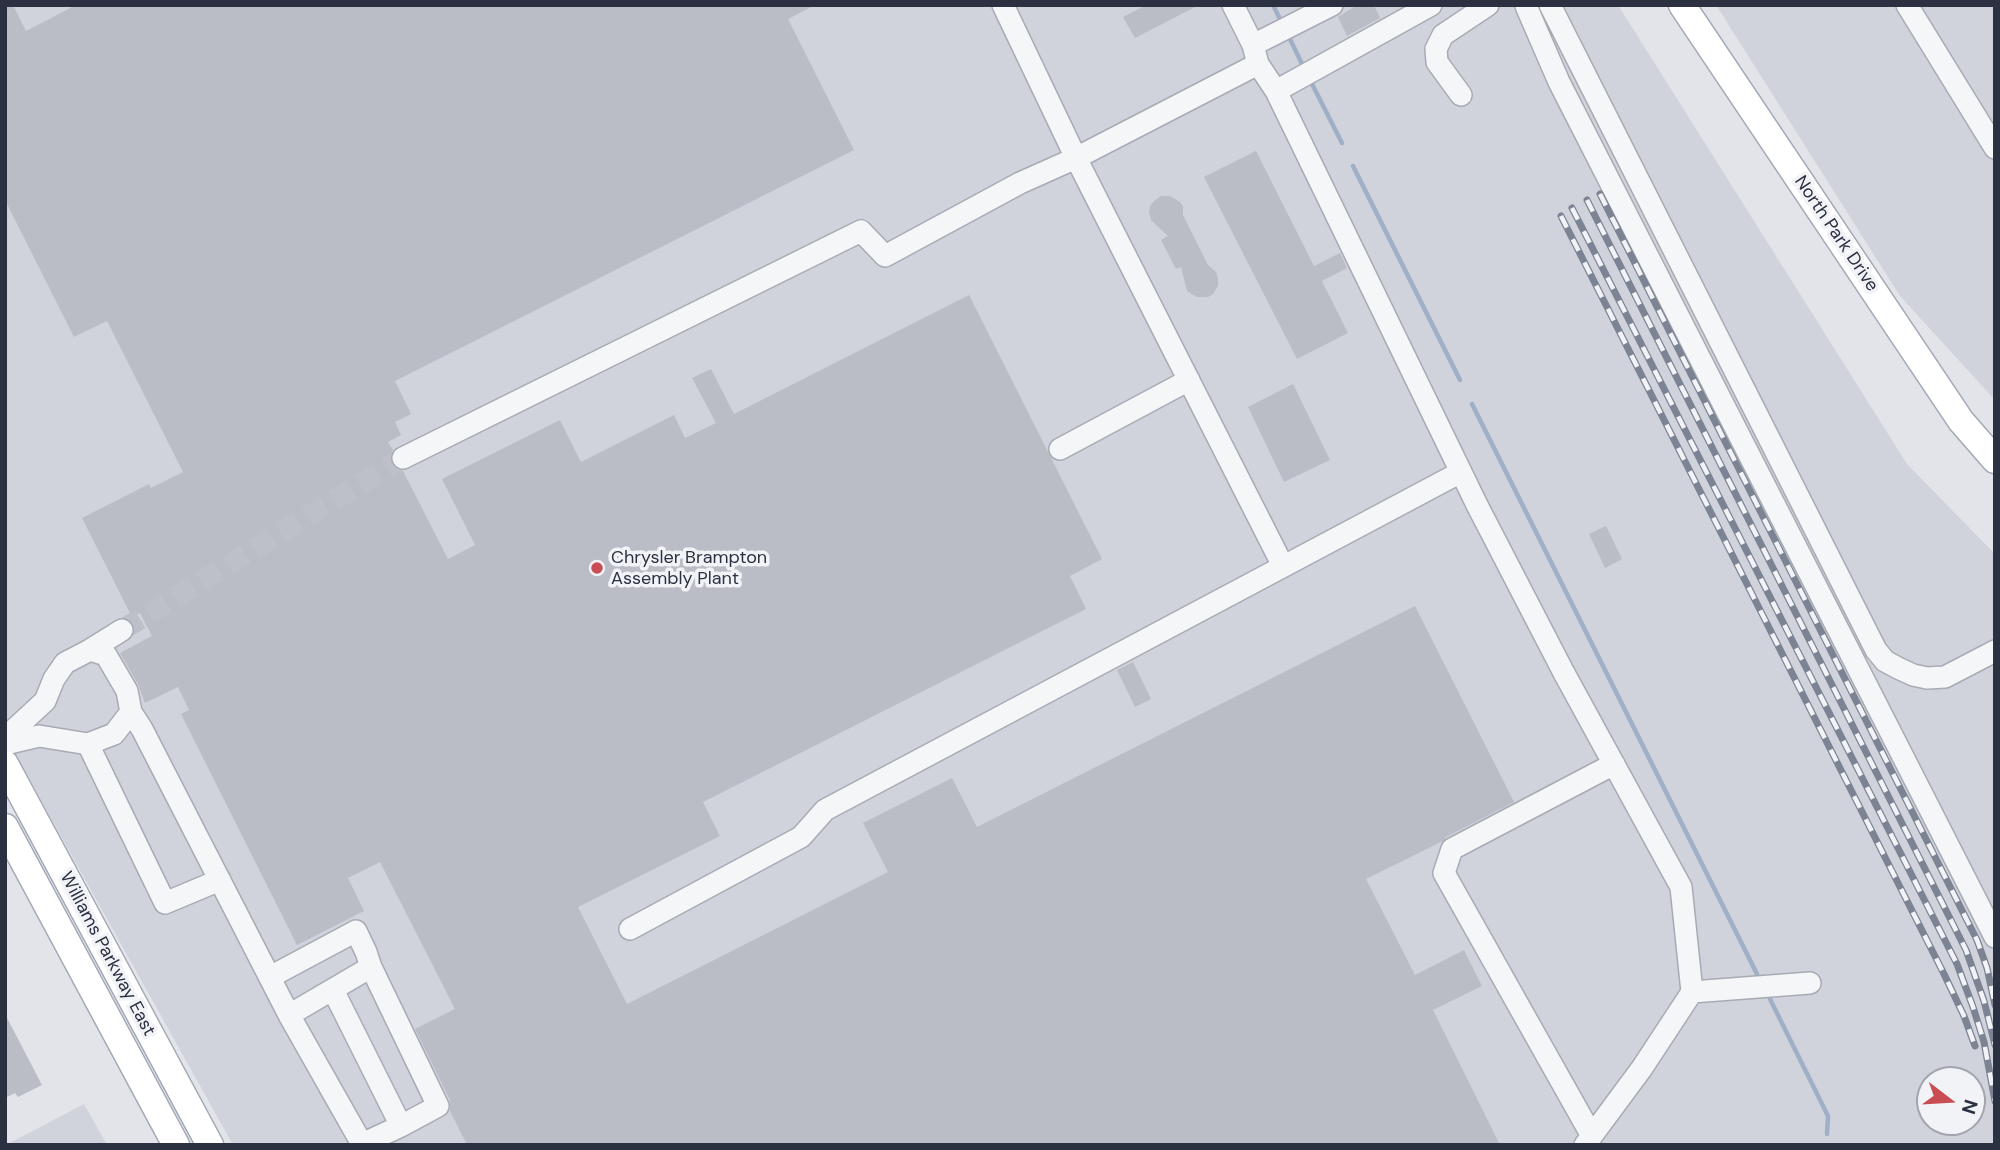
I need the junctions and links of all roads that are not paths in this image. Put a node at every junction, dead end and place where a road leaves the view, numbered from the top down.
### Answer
1 (1003, 5) edge
2 (1233, 5) edge
3 (1332, 5) edge
4 (1431, 5) edge
5 (1488, 5) edge
6 (1550, 5) edge
7 (1682, 5) edge
8 (1907, 5) edge
9 (1525, 6) edge
10 (1256, 54) junction
11 (1276, 91) junction
12 (1461, 95) dead end
13 (1995, 148) edge
14 (1076, 158) junction
15 (1189, 380) junction
16 (1060, 449) dead end
17 (403, 458) tunnel mouth
18 (1995, 460) edge
19 (1461, 472) junction
20 (1283, 566) junction
21 (122, 630) tunnel mouth
22 (90, 650) junction
23 (1995, 651) edge
24 (131, 712) junction
25 (5, 738) edge
26 (5, 744) edge
27 (88, 744) junction
28 (5, 764) edge
29 (1614, 764) junction
30 (5, 827) edge
31 (220, 880) junction
32 (630, 929) dead end
33 (1995, 937) edge
34 (370, 967) junction
35 (270, 977) junction
36 (1810, 983) dead end
37 (333, 990) junction
38 (1692, 992) junction
39 (289, 1016) junction
40 (401, 1126) junction
41 (1588, 1140) edge
42 (176, 1145) edge
43 (209, 1145) edge

1 - 14 lane
2 - 10 lane
3 - 10 lane
4 - 11 lane
5 - 12 lane
6 - 23 lane
7 - 18 main road, North Park Drive
8 - 13 lane
9 - 33 lane
10 - 11 lane
10 - 14 lane
11 - 19 lane
14 - 15 lane
14 - 17 lane
15 - 16 lane
15 - 20 lane
19 - 20 lane
19 - 29 lane, bridge
20 - 32 lane
21 - 22 lane
22 - 24 lane
22 - 25 lane
24 - 27 lane
24 - 31 lane
26 - 27 lane
27 - 31 lane
28 - 43 main road, Williams Parkway East
29 - 38 lane
29 - 41 lane
30 - 42 main road, Williams Parkway East
31 - 35 lane
34 - 35 lane
34 - 37 lane
34 - 40 lane
35 - 39 lane
36 - 38 lane
37 - 39 lane
37 - 40 lane
38 - 41 lane
39 - 40 lane

